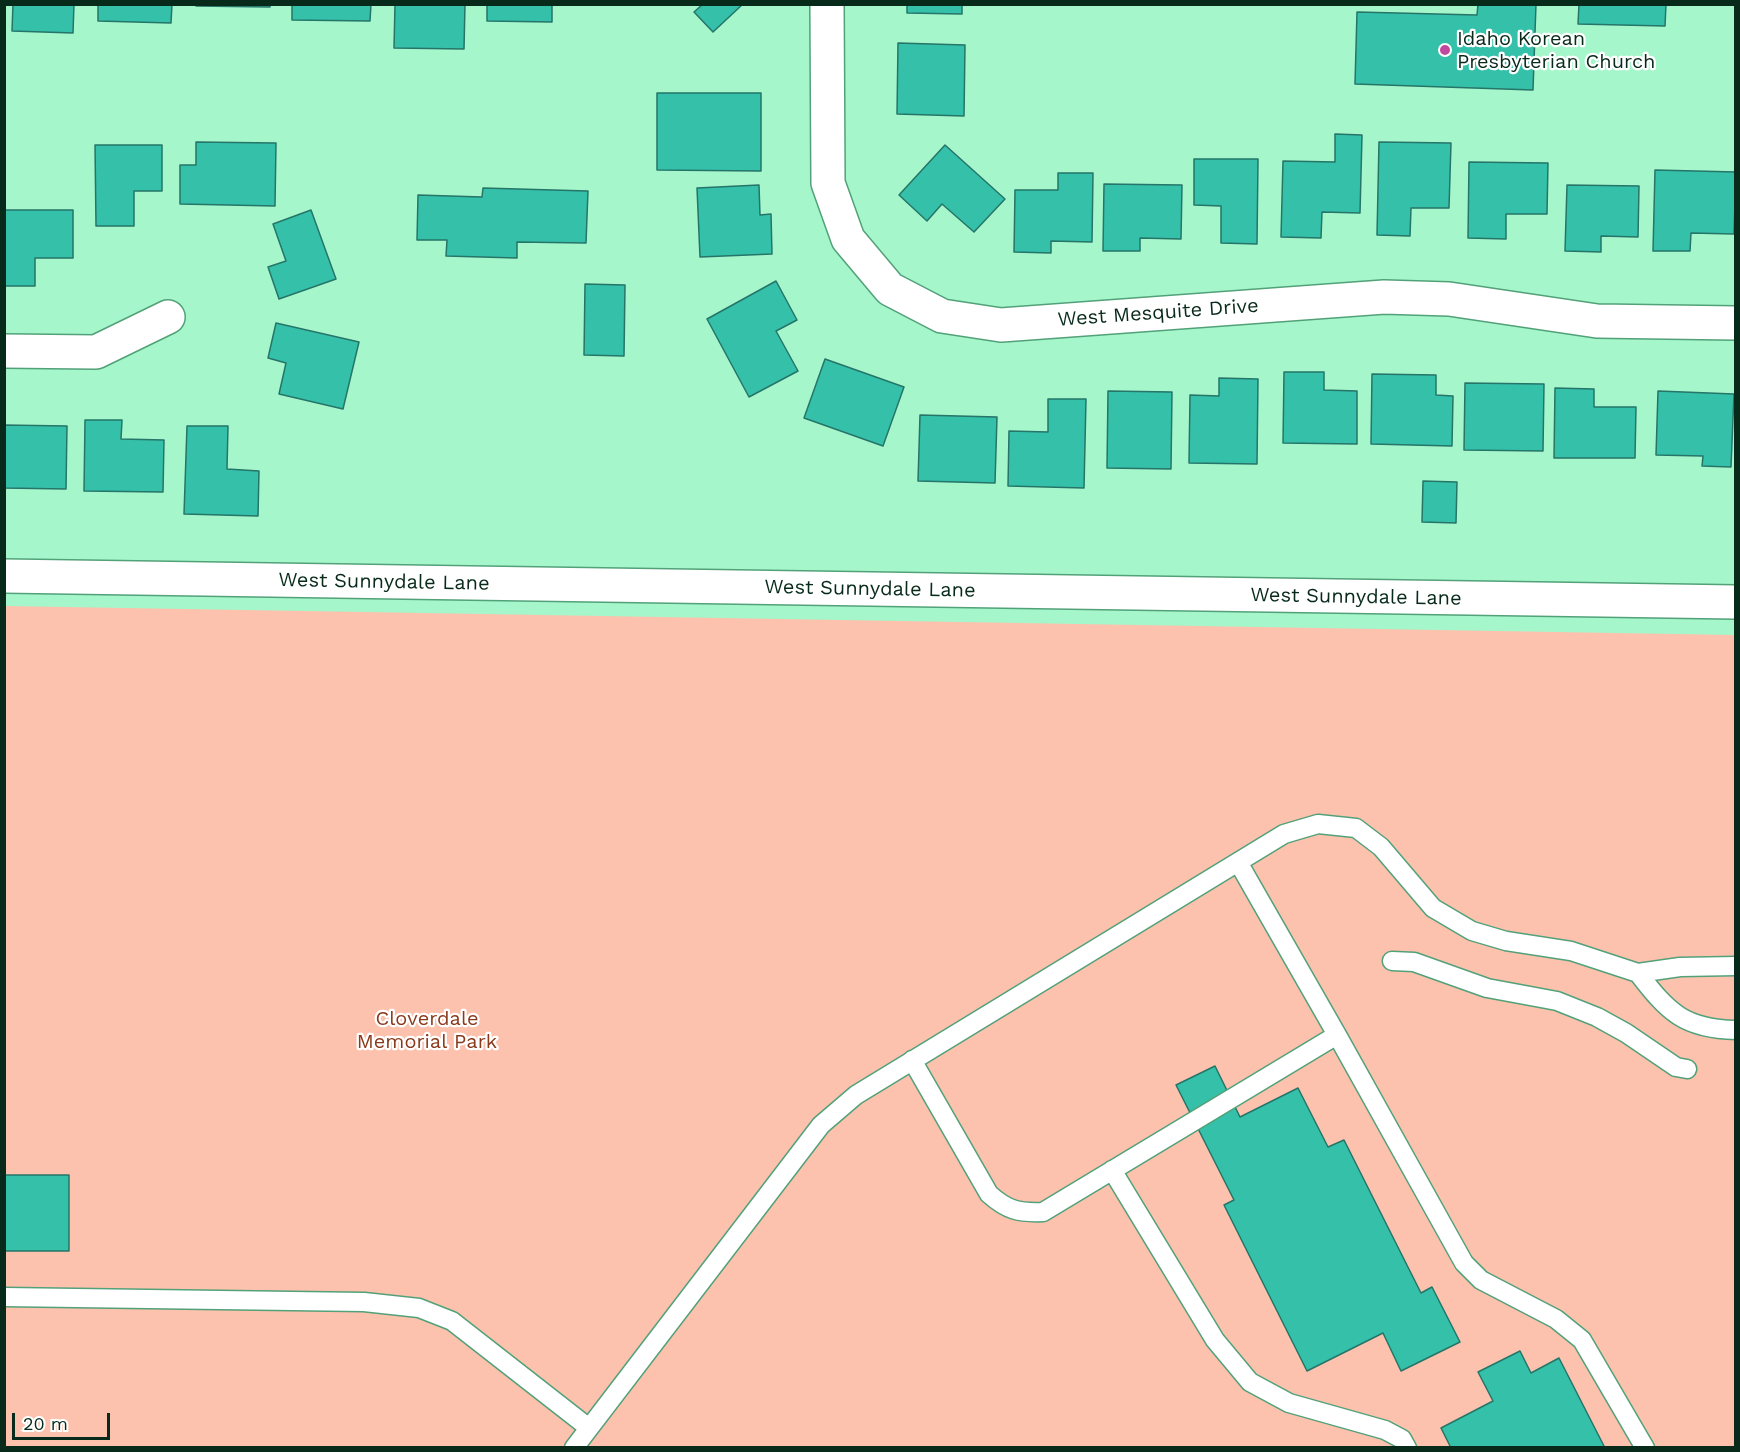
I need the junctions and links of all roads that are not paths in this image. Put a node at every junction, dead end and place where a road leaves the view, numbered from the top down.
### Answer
1 (827, 4) edge
2 (168, 317) dead end
3 (1736, 323) edge
4 (4, 351) edge
5 (4, 576) edge
6 (1736, 602) edge
7 (1238, 862) junction
8 (1392, 961) dead end
9 (1736, 966) edge
10 (1638, 973) junction
11 (1736, 1030) edge
12 (1337, 1035) junction
13 (912, 1060) junction
14 (1687, 1069) dead end
15 (1112, 1170) junction
16 (4, 1297) edge
17 (589, 1428) junction
18 (574, 1448) edge
19 (1407, 1448) edge
20 (1645, 1448) edge

1 - 3 street, West Mesquite Drive
2 - 4 street
5 - 6 street, West Sunnydale Lane
7 - 10 lane
7 - 12 lane
7 - 13 lane
8 - 14 lane
9 - 10 lane
10 - 11 lane
12 - 15 lane
12 - 20 lane
13 - 15 lane
13 - 17 lane
15 - 19 lane
16 - 17 lane
17 - 18 lane

